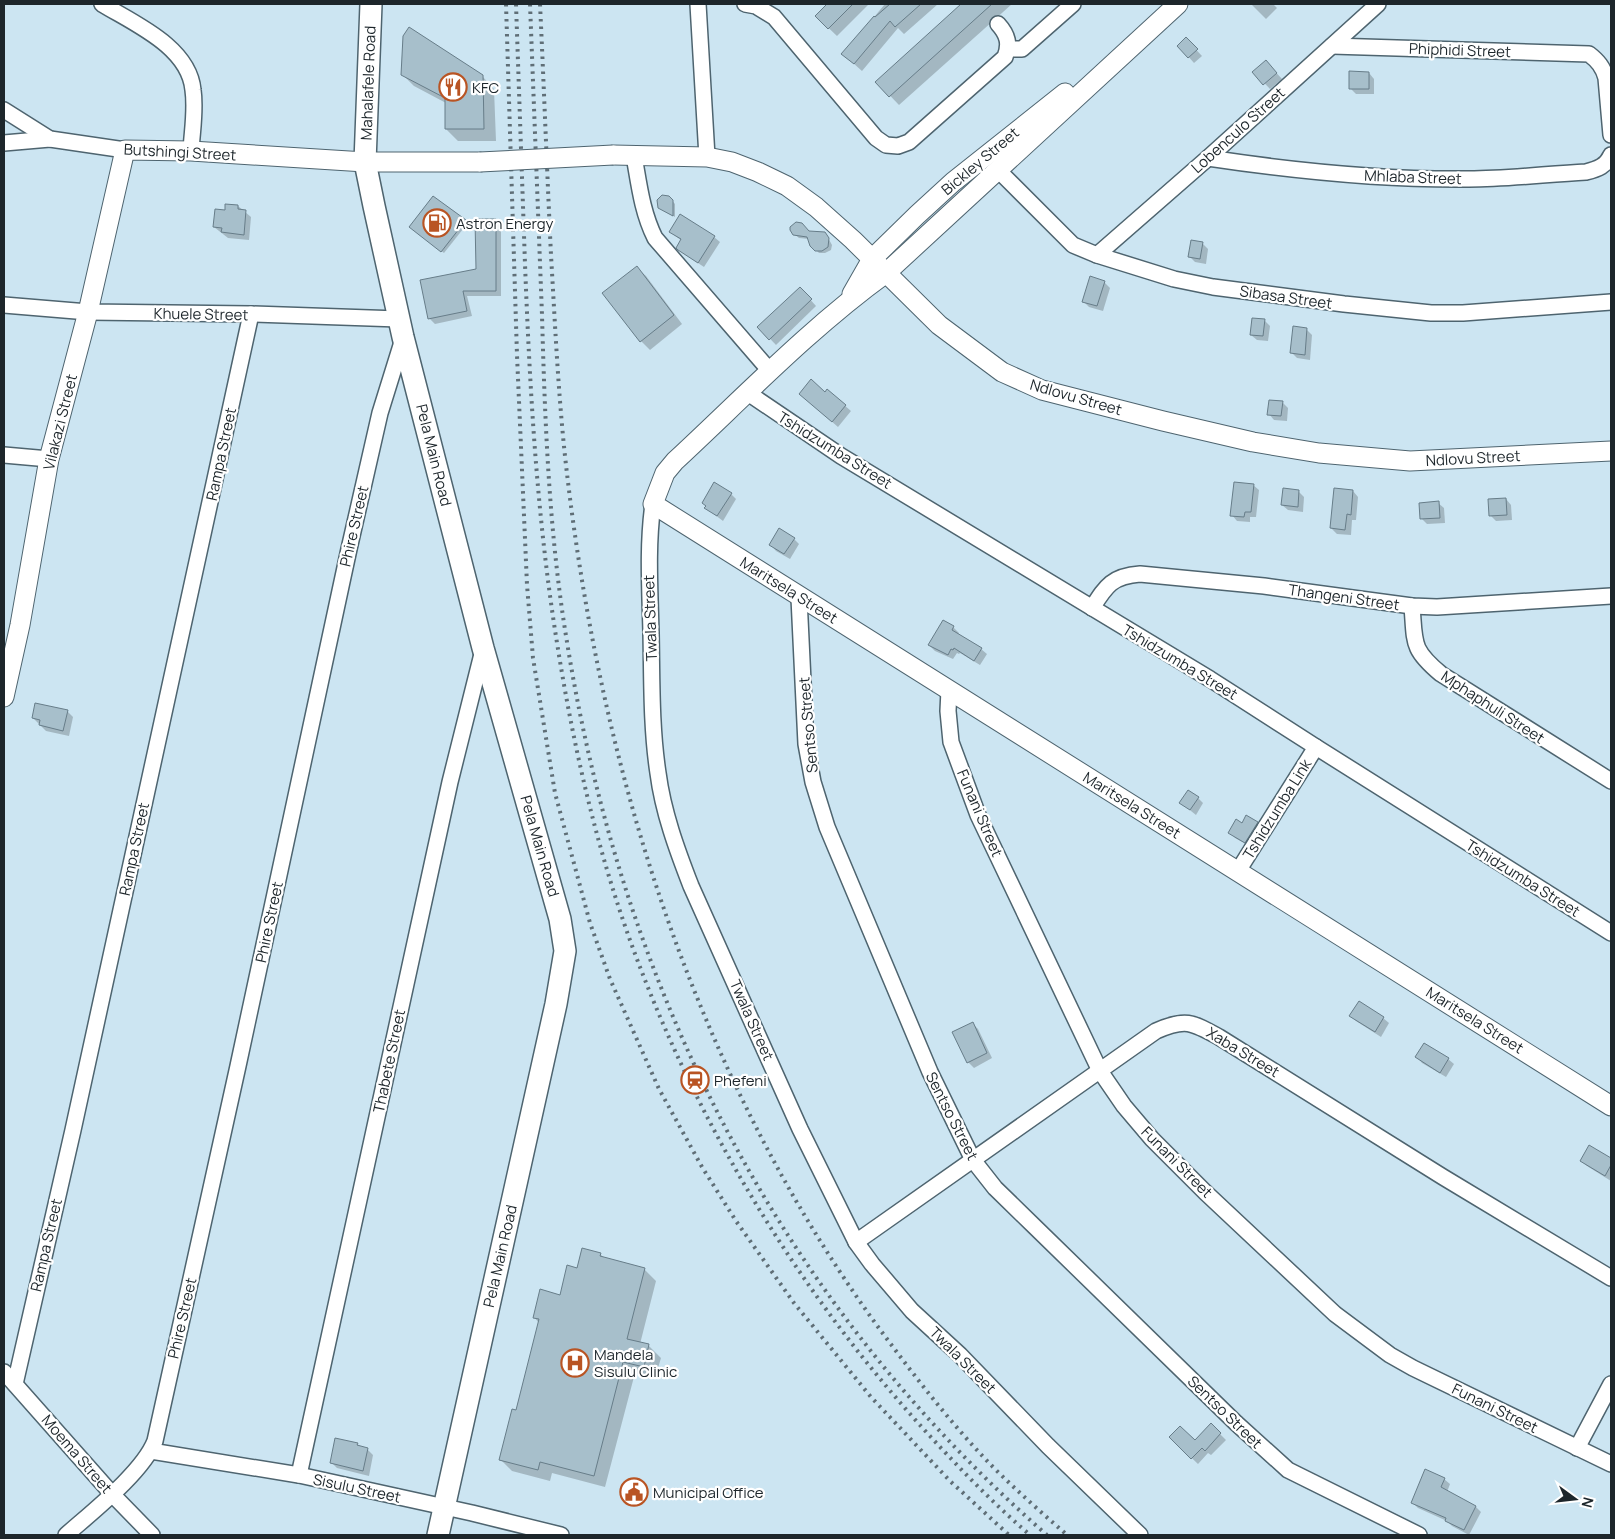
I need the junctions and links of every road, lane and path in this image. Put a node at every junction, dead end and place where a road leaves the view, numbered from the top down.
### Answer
1 (102, 4) edge
2 (371, 4) edge
3 (698, 4) edge
4 (745, 4) edge
5 (1073, 4) edge
6 (1178, 4) edge
7 (1378, 4) edge
8 (998, 24) dead end
9 (1133, 44) junction
10 (1332, 46) junction
11 (1008, 49) junction
12 (4, 110) edge
13 (1611, 136) edge
14 (50, 139) junction
15 (4, 143) edge
16 (125, 150) junction
17 (191, 152) junction
18 (1611, 155) edge
19 (634, 156) junction
20 (707, 157) junction
21 (1208, 158) junction
22 (365, 162) junction
23 (480, 162) joint
24 (998, 170) junction
25 (1098, 255) junction
26 (872, 259) junction
27 (886, 273) junction
28 (849, 300) junction
29 (1611, 302) edge
30 (4, 305) edge
31 (88, 312) junction
32 (251, 314) junction
33 (401, 328) junction
34 (770, 372) junction
35 (748, 393) junction
36 (1611, 451) edge
37 (4, 455) edge
38 (49, 460) junction
39 (653, 504) junction
40 (1611, 596) edge
41 (799, 598) junction
42 (1412, 606) junction
43 (1092, 608) junction
44 (483, 648) junction
45 (7, 664) edge
46 (949, 690) junction
47 (4, 697) edge
48 (1316, 747) junction
49 (1609, 775) edge
50 (1238, 871) junction
51 (1611, 933) edge
52 (1100, 1071) junction
53 (1611, 1106) edge
54 (973, 1160) junction
55 (856, 1242) junction
56 (1611, 1278) edge
57 (4, 1372) edge
58 (15, 1384) junction
59 (1611, 1384) edge
60 (1577, 1448) junction
61 (151, 1451) junction
62 (1611, 1464) edge
63 (299, 1476) junction
64 (112, 1494) junction
65 (444, 1506) junction
66 (66, 1535) edge
67 (152, 1535) edge
68 (438, 1535) edge
69 (561, 1535) edge
70 (1140, 1535) edge
71 (1419, 1535) edge

1 - 17 street
2 - 22 main road, Mahalafele Road
3 - 20 street
4 - 11 street
5 - 11 street
6 - 9 street, Bickley Street
7 - 10 street, Lobenculo Street
8 - 11 street
9 - 24 street, Bickley Street
9 - 26 street, Bickley Street
10 - 13 street, Phiphidi Street
10 - 21 street, Lobenculo Street
12 - 14 street, Butshingi Street
14 - 15 street
14 - 16 street, Butshingi Street
16 - 17 street, Butshingi Street
16 - 31 street, Vilakazi Street
17 - 22 street, Butshingi Street
18 - 21 street, Mhlaba Street
19 - 20 street, Ndlovu Street
19 - 23 street, Ndlovu Street, bridge
19 - 34 street
20 - 26 street, Ndlovu Street
21 - 25 street, Lobenculo Street
22 - 23 street, Butshingi Street
22 - 33 main road, Pela Main Road
24 - 25 street, Sibasa Street
24 - 27 street, Bickley Street
25 - 29 street, Sibasa Street
26 - 27 street, Ndlovu Street
26 - 28 street, Bickley Street
27 - 28 street, Bickley Street
27 - 36 street, Ndlovu Street
28 - 34 street, Bickley Street
30 - 31 street, Khuele Street
31 - 32 street, Khuele Street
31 - 38 street, Vilakazi Street
32 - 33 street, Khuele Street
32 - 58 street, Rampa Street
33 - 44 main road, Pela Main Road
33 - 61 street, Phire Street
34 - 35 street, Bickley Street
35 - 39 street, Bickley Street
35 - 43 street, Tshidzumba Street
37 - 38 street
38 - 45 street, Vilakazi Street
39 - 41 street, Maritsela Street
39 - 55 street, Twala Street
40 - 42 street, Thangeni Street
41 - 46 street, Maritsela Street
41 - 54 street, Sentso Street
42 - 43 street, Thangeni Street
42 - 49 street, Mphaphuli Street
43 - 48 street, Tshidzumba Street
44 - 63 street, Thabete Street
44 - 65 main road, Pela Main Road
45 - 47 street, Vilakazi Street
46 - 50 street, Maritsela Street
46 - 52 street, Funani Street
48 - 50 street, Tshidzumba Link
48 - 51 street, Tshidzumba Street
50 - 53 street, Maritsela Street
52 - 54 street, Xaba Street
52 - 56 street, Xaba Street
52 - 60 street, Funani Street
54 - 55 street, Xaba Street
54 - 71 street, Sentso Street
55 - 70 street, Twala Street
57 - 58 street, Moema Street
58 - 64 street, Moema Street
59 - 60 street
60 - 62 street, Funani Street
61 - 63 street, Sisulu Street
61 - 64 street, Phire Street
63 - 65 street, Sisulu Street
64 - 66 street, Phire Street
64 - 67 street, Moema Street
65 - 68 main road, Pela Main Road
65 - 69 street, Sisulu Street

